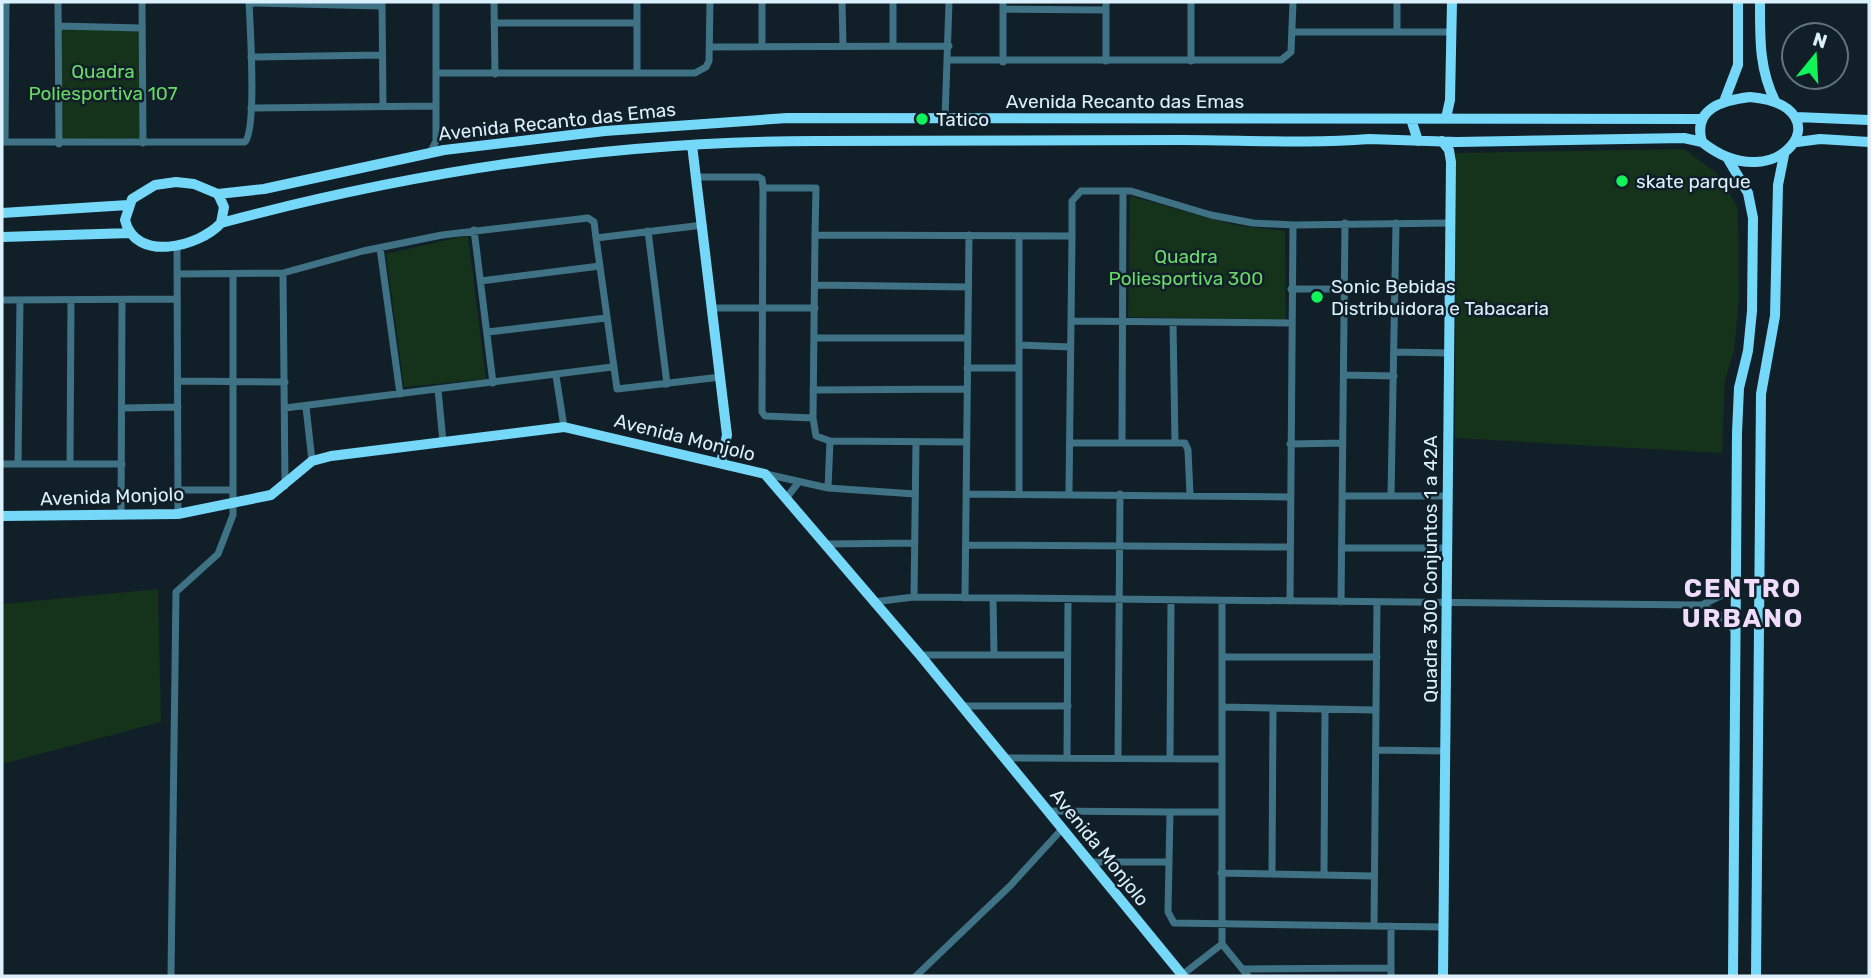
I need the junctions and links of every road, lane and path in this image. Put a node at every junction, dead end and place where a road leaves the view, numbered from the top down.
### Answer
1 (6, 2) edge
2 (58, 2) edge
3 (142, 2) edge
4 (249, 2) edge
5 (436, 2) edge
6 (494, 2) edge
7 (637, 2) edge
8 (710, 2) edge
9 (762, 2) edge
10 (842, 2) edge
11 (893, 2) edge
12 (949, 2) edge
13 (1191, 2) edge
14 (1293, 2) edge
15 (1397, 2) edge
16 (1452, 2) edge
17 (1738, 2) edge
18 (1760, 2) edge
19 (382, 4) edge
20 (1003, 6) edge
21 (1106, 6) edge
22 (494, 23) junction
23 (637, 23) junction
24 (58, 26) junction
25 (142, 28) junction
26 (1293, 32) junction
27 (1397, 32) junction
28 (1451, 32) junction
29 (843, 44) junction
30 (762, 45) junction
31 (893, 46) junction
32 (949, 46) junction
33 (711, 47) junction
34 (381, 55) junction
35 (251, 57) junction
36 (949, 60) junction
37 (1106, 61) junction
38 (1191, 61) junction
39 (1003, 62) junction
40 (436, 73) junction
41 (495, 74) junction
42 (637, 74) junction
43 (1726, 99) junction
44 (1775, 102) junction
45 (383, 106) junction
46 (436, 106) junction
47 (251, 108) junction
48 (1370, 117) junction
49 (1796, 117) junction
50 (821, 118) junction
51 (945, 118) junction
52 (1450, 118) junction
53 (852, 119) junction
54 (1395, 119) junction
55 (1411, 119) junction
56 (1702, 119) junction
57 (1869, 120) edge
58 (550, 138) junction
59 (1369, 139) junction
60 (436, 141) junction
61 (817, 141) junction
62 (853, 141) junction
63 (1393, 141) junction
64 (1418, 141) junction
65 (1443, 141) junction
66 (3, 142) edge
67 (1457, 142) junction
68 (1702, 142) junction
69 (1797, 142) junction
70 (1869, 142) edge
71 (143, 143) junction
72 (59, 144) junction
73 (492, 145) junction
74 (692, 145) junction
75 (444, 150) junction
76 (430, 153) junction
77 (1784, 155) junction
78 (547, 159) junction
79 (1728, 159) junction
80 (1451, 162) junction
81 (498, 166) junction
82 (697, 177) junction
83 (301, 180) junction
84 (763, 188) junction
85 (1123, 191) junction
86 (218, 194) junction
87 (303, 201) junction
88 (128, 205) junction
89 (2, 213) edge
90 (221, 223) junction
91 (1345, 223) junction
92 (1396, 223) junction
93 (1450, 223) junction
94 (703, 225) junction
95 (1293, 225) junction
96 (474, 230) junction
97 (648, 231) junction
98 (131, 233) junction
99 (815, 235) junction
100 (969, 235) junction
101 (1019, 236) junction
102 (1072, 236) junction
103 (2, 237) edge
104 (596, 238) junction
105 (177, 247) junction
106 (380, 248) junction
107 (600, 265) junction
108 (283, 273) junction
109 (233, 274) junction
110 (178, 275) junction
111 (481, 281) junction
112 (815, 285) junction
113 (968, 287) junction
114 (1291, 289) junction
115 (1343, 289) junction
116 (177, 299) junction
117 (2, 300) edge
118 (20, 300) junction
119 (71, 301) junction
120 (122, 301) junction
121 (764, 307) junction
122 (713, 308) junction
123 (815, 308) junction
124 (606, 318) junction
125 (1070, 321) junction
126 (1124, 323) junction
127 (1173, 323) junction
128 (1290, 323) junction
129 (488, 332) junction
130 (815, 338) junction
131 (968, 338) junction
132 (1019, 345) junction
133 (1070, 347) junction
134 (1395, 352) junction
135 (1448, 353) junction
136 (612, 368) junction
137 (967, 368) junction
138 (1018, 368) junction
139 (1344, 375) junction
140 (556, 376) junction
141 (1394, 376) junction
142 (721, 377) junction
143 (178, 381) junction
144 (233, 382) junction
145 (285, 382) junction
146 (493, 383) junction
147 (667, 384) junction
148 (438, 389) junction
149 (967, 389) junction
150 (813, 390) junction
151 (400, 394) junction
152 (178, 407) junction
153 (306, 407) junction
154 (123, 408) junction
155 (285, 408) junction
156 (813, 418) junction
157 (564, 427) junction
158 (830, 441) junction
159 (443, 442) junction
160 (916, 442) junction
161 (966, 442) junction
162 (1122, 442) junction
163 (1175, 442) junction
164 (1070, 443) junction
165 (1343, 443) junction
166 (1290, 444) junction
167 (312, 461) junction
168 (70, 463) junction
169 (721, 463) junction
170 (2, 464) edge
171 (18, 464) junction
172 (122, 464) junction
173 (765, 474) junction
174 (798, 483) junction
175 (285, 487) junction
176 (828, 488) junction
177 (178, 490) junction
178 (233, 490) junction
179 (1069, 492) junction
180 (1019, 493) junction
181 (915, 494) junction
182 (967, 494) junction
183 (1120, 494) junction
184 (1190, 494) junction
185 (1289, 496) junction
186 (1342, 496) junction
187 (1391, 496) junction
188 (1448, 496) junction
189 (788, 497) junction
190 (233, 503) junction
191 (178, 514) junction
192 (2, 516) edge
193 (121, 516) junction
194 (915, 543) junction
195 (827, 544) junction
196 (967, 545) junction
197 (1120, 546) junction
198 (1289, 547) junction
199 (1342, 548) junction
200 (1447, 548) junction
201 (1757, 579) junction
202 (1735, 582) junction
203 (914, 597) junction
204 (965, 598) junction
205 (993, 599) junction
206 (1068, 599) junction
207 (1119, 600) junction
208 (1171, 601) junction
209 (1222, 601) junction
210 (1290, 601) junction
211 (872, 602) junction
212 (1341, 602) junction
213 (1377, 603) junction
214 (1447, 603) junction
215 (1702, 606) junction
216 (1735, 631) junction
217 (1757, 632) junction
218 (994, 654) junction
219 (920, 655) junction
220 (1067, 655) junction
221 (1222, 657) junction
222 (1377, 657) junction
223 (961, 706) junction
224 (1068, 706) junction
225 (1222, 708) junction
226 (1273, 710) junction
227 (1325, 710) junction
228 (1375, 710) junction
229 (1376, 750) junction
230 (1446, 751) junction
231 (1067, 757) junction
232 (1003, 758) junction
233 (1118, 758) junction
234 (1170, 758) junction
235 (1222, 759) junction
236 (1048, 811) junction
237 (1170, 812) junction
238 (1221, 812) junction
239 (1063, 828) junction
240 (1090, 862) junction
241 (1168, 862) junction
242 (1221, 873) junction
243 (1272, 874) junction
244 (1324, 875) junction
245 (1374, 876) junction
246 (1220, 925) junction
247 (1374, 926) junction
248 (1391, 926) junction
249 (1444, 927) junction
250 (1222, 944) junction
251 (1242, 969) junction
252 (1391, 972) edge
253 (171, 976) edge
254 (916, 976) edge
255 (1183, 976) edge
256 (1248, 976) edge
257 (1443, 976) edge
258 (1733, 976) edge
259 (1756, 976) edge

1 - 66 street
2 - 24 street
3 - 25 street
4 - 19 street
4 - 35 street
5 - 40 street
6 - 22 street
7 - 23 street
8 - 33 street
9 - 30 street
10 - 29 street
11 - 31 street
12 - 32 street
13 - 38 street
14 - 26 street
15 - 27 street
16 - 28 main road
17 - 43 main road
18 - 44 main road
19 - 34 street
20 - 21 street
20 - 39 street
21 - 37 street
22 - 23 street
22 - 41 street
23 - 42 street
24 - 25 street
24 - 72 street
25 - 71 street
26 - 27 street
26 - 38 street
27 - 28 street
28 - 52 main road
29 - 30 street
29 - 31 street
30 - 33 street
31 - 32 street
32 - 36 street
33 - 42 street
34 - 35 street
34 - 45 street
35 - 47 street
36 - 39 street
36 - 51 street
37 - 38 street
37 - 39 street
40 - 41 street
40 - 46 street
41 - 42 street
43 - 44 main road
43 - 56 main road
44 - 49 main road
45 - 46 street
45 - 47 street
46 - 60 street
47 - 71 street
48 - 51 main road, Avenida Recanto das Emas
48 - 54 main road, Avenida Recanto das Emas
48 - 59 main road
49 - 57 main road
49 - 69 main road
50 - 53 main road, Avenida Recanto das Emas
50 - 58 main road, Avenida Recanto das Emas
50 - 61 main road
51 - 53 main road, Avenida Recanto das Emas
52 - 55 main road, Avenida Recanto das Emas
52 - 56 main road, Avenida Recanto das Emas
53 - 62 main road
54 - 55 main road, Avenida Recanto das Emas
54 - 63 main road
55 - 64 main road
56 - 68 main road
58 - 73 main road, Avenida Recanto das Emas
58 - 78 main road
59 - 62 main road, Avenida Recanto das Emas
59 - 63 main road, Avenida Recanto das Emas
60 - 75 street
60 - 76 street
61 - 62 main road, Avenida Recanto das Emas
61 - 74 main road, Avenida Recanto das Emas
63 - 64 main road, Avenida Recanto das Emas
64 - 65 main road, Avenida Recanto das Emas
65 - 67 main road, Avenida Recanto das Emas
65 - 80 main road, Quadra 300 Conjuntos 1 a 42A
66 - 72 street
67 - 68 main road, Avenida Recanto das Emas
67 - 80 main road, Quadra 300 Conjuntos 1 a 42A
68 - 79 main road
69 - 70 main road
69 - 77 main road
71 - 72 street
73 - 75 main road, Avenida Recanto das Emas
73 - 81 main road
74 - 78 main road, Avenida Recanto das Emas
74 - 82 main road
75 - 76 main road, Avenida Recanto das Emas
76 - 83 main road, Avenida Recanto das Emas
77 - 79 main road
77 - 201 main road
78 - 81 main road, Avenida Recanto das Emas
79 - 202 main road
80 - 93 main road, Quadra 300 Conjuntos 1 a 42A
81 - 87 main road, Avenida Recanto das Emas
82 - 84 street
82 - 94 main road
83 - 86 main road, Avenida Recanto das Emas
83 - 87 main road
84 - 99 street
84 - 121 street
85 - 95 street
85 - 102 street
85 - 126 street
86 - 88 main road
86 - 90 main road
87 - 90 main road, Avenida Recanto das Emas
88 - 89 main road
88 - 98 main road
90 - 105 main road
91 - 92 street
91 - 95 street
91 - 115 street
92 - 93 street
92 - 134 street
93 - 135 main road, Quadra 300 Conjuntos 1 a 42A
94 - 97 street
94 - 122 main road
95 - 114 street
96 - 104 street
96 - 106 street
96 - 111 street
97 - 104 street
97 - 147 street
98 - 103 main road
98 - 105 main road
99 - 100 street
99 - 112 street
100 - 101 street
100 - 113 street
101 - 102 street
101 - 132 street
102 - 125 street
104 - 107 street
105 - 110 street
106 - 108 street
106 - 151 street
107 - 111 street
107 - 124 street
108 - 109 street
108 - 145 street
109 - 110 street
109 - 144 street
110 - 116 street
111 - 129 street
112 - 113 street
112 - 123 street
113 - 131 street
114 - 115 street
114 - 128 street
115 - 139 street
116 - 120 street
116 - 143 street
117 - 118 street
118 - 119 street
118 - 171 street
119 - 120 street
119 - 168 street
120 - 154 street
121 - 122 street
121 - 123 street
121 - 156 street
122 - 142 main road
123 - 130 street
124 - 129 street
124 - 136 street
125 - 126 street
125 - 133 street
126 - 127 street
126 - 162 street
127 - 128 street
127 - 163 street
128 - 166 street
129 - 146 street
130 - 131 street
130 - 150 street
131 - 137 street
132 - 133 street
132 - 138 street
133 - 164 street
134 - 135 street
134 - 141 street
135 - 188 main road, Quadra 300 Conjuntos 1 a 42A
136 - 140 street
136 - 147 street
137 - 138 street
137 - 149 street
138 - 180 street
139 - 141 street
139 - 165 street
140 - 146 street
140 - 157 street
141 - 187 street
142 - 147 street
142 - 169 main road
143 - 144 street
143 - 152 street
144 - 145 street
144 - 178 street
145 - 155 street
146 - 148 street
148 - 151 street
148 - 159 street
149 - 150 street
149 - 161 street
150 - 156 street
151 - 153 street
152 - 154 street
152 - 177 street
153 - 155 street
153 - 167 street
154 - 172 street
155 - 175 street
156 - 158 street
157 - 159 main road, Avenida Monjolo
157 - 169 main road, Avenida Monjolo
158 - 160 street
158 - 176 street
159 - 167 main road, Avenida Monjolo
160 - 161 street
160 - 181 street
161 - 182 street
162 - 163 street
162 - 164 street
163 - 184 street
164 - 179 street
165 - 166 street
165 - 186 street
166 - 185 street
167 - 175 main road, Avenida Monjolo
168 - 171 street
168 - 172 street
169 - 173 main road, Avenida Monjolo
170 - 171 street
172 - 193 street
173 - 174 street
173 - 189 main road, Avenida Monjolo
174 - 176 street
174 - 189 street
175 - 190 main road, Avenida Monjolo
176 - 181 street
177 - 178 street
177 - 191 street
178 - 190 street
179 - 180 street
179 - 183 street
180 - 182 street
181 - 194 street
182 - 196 street
183 - 184 street
183 - 197 street
184 - 185 street
185 - 198 street
186 - 187 street
186 - 199 street
187 - 188 street
188 - 200 main road, Quadra 300 Conjuntos 1 a 42A
189 - 195 main road, Avenida Monjolo
190 - 191 main road, Avenida Monjolo
190 - 253 street
191 - 193 main road, Avenida Monjolo
192 - 193 main road, Avenida Monjolo
194 - 195 street
194 - 203 street
195 - 211 main road, Avenida Monjolo
196 - 197 street
196 - 204 street
197 - 198 street
197 - 207 street
198 - 210 street
199 - 200 street
199 - 212 street
200 - 214 main road, Quadra 300 Conjuntos 1 a 42A
201 - 202 main road
201 - 217 main road
202 - 215 street
202 - 216 main road
203 - 204 street
203 - 211 street
204 - 205 street
205 - 206 street
205 - 218 street
206 - 207 street
206 - 220 street
207 - 208 street
207 - 233 street
208 - 209 street
208 - 234 street
209 - 210 street
209 - 221 street
210 - 212 street
211 - 219 main road, Avenida Monjolo
212 - 213 street
213 - 214 street
213 - 222 street
214 - 215 street
214 - 230 main road, Quadra 300 Conjuntos 1 a 42A
215 - 216 street
216 - 217 main road
216 - 258 main road
217 - 259 main road
218 - 219 street
218 - 220 street
219 - 223 main road, Avenida Monjolo
220 - 224 street
221 - 222 street
221 - 225 street
222 - 228 street
223 - 224 street
223 - 232 main road, Avenida Monjolo
224 - 231 street
225 - 226 street
225 - 235 street
226 - 227 street
226 - 243 street
227 - 228 street
227 - 244 street
228 - 229 street
229 - 230 street
229 - 245 street
230 - 249 main road, Quadra 300 Conjuntos 1 a 42A
231 - 232 street
231 - 233 street
232 - 236 main road, Avenida Monjolo
233 - 234 street
234 - 235 street
235 - 238 street
236 - 237 street
236 - 239 main road, Avenida Monjolo
237 - 238 street
237 - 241 street
238 - 242 street
239 - 240 main road, Avenida Monjolo
239 - 254 street
240 - 241 street
240 - 255 main road, Avenida Monjolo
241 - 246 street
242 - 243 street
242 - 246 street
243 - 244 street
244 - 245 street
245 - 247 street
246 - 247 street
246 - 250 street
247 - 248 street
248 - 249 street
248 - 252 street
249 - 257 main road, Quadra 300 Conjuntos 1 a 42A
250 - 251 street
250 - 255 street
251 - 252 street
251 - 256 street

